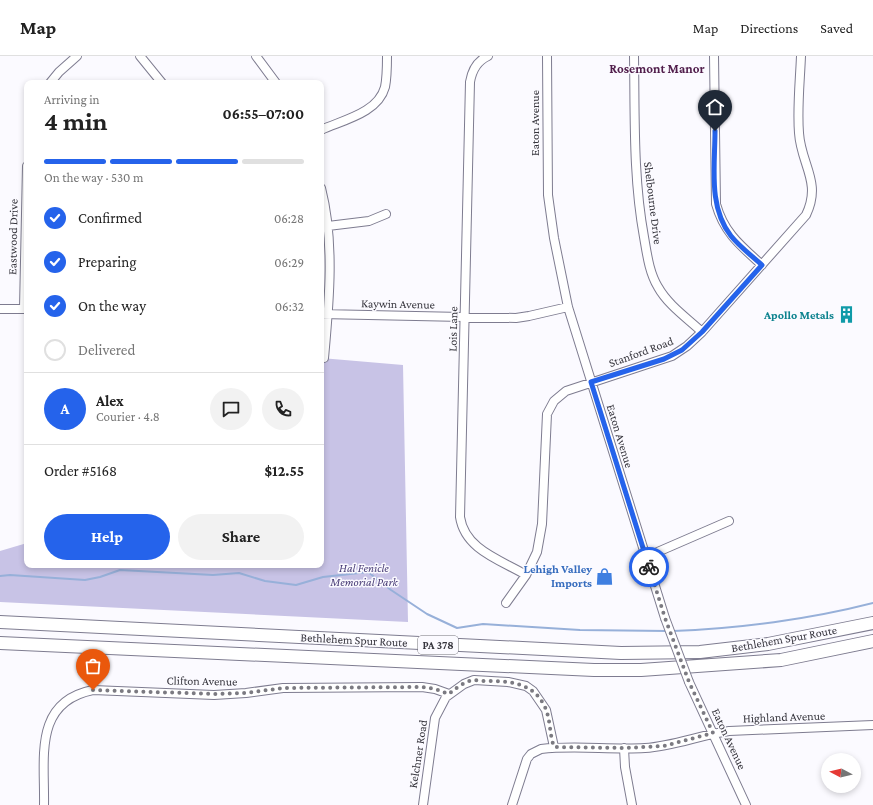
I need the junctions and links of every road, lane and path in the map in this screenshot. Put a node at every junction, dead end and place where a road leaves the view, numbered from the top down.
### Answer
1 (77, 56) edge
2 (140, 56) edge
3 (256, 56) edge
4 (387, 56) edge
5 (488, 56) edge
6 (547, 56) edge
7 (634, 56) edge
8 (714, 56) edge
9 (801, 56) edge
10 (53, 80) edge
11 (160, 80) edge
12 (274, 80) edge
13 (324, 129) edge
14 (324, 204) edge
15 (386, 214) dead end
16 (328, 226) junction
17 (762, 265) junction
18 (568, 307) junction
19 (0, 309) edge
20 (24, 309) edge
21 (324, 314) edge
22 (466, 317) junction
23 (702, 332) junction
24 (324, 358) dead end
25 (591, 382) junction
26 (729, 521) dead end
27 (646, 557) junction
28 (526, 575) junction
29 (506, 603) dead end
30 (0, 622) edge
31 (873, 623) edge
32 (873, 642) edge
33 (0, 644) edge
34 (449, 694) junction
35 (873, 725) edge
36 (713, 733) junction
37 (554, 747) junction
38 (624, 748) junction
39 (44, 805) edge
40 (423, 805) edge
41 (512, 805) edge
42 (632, 805) edge
43 (746, 805) edge

1 - 10 street
2 - 11 street
3 - 12 street
4 - 13 street
5 - 22 street, Lois Lane
6 - 18 street, Eaton Avenue
7 - 23 street, Shelbourne Drive
8 - 17 street
9 - 17 street, Stanford Road
14 - 16 street
15 - 16 street
16 - 21 street
17 - 23 street, Stanford Road
18 - 22 street, Kaywin Avenue
18 - 25 street, Eaton Avenue
19 - 20 street
21 - 22 street, Kaywin Avenue
21 - 24 street
22 - 28 street, Lois Lane
23 - 25 street, Stanford Road
25 - 27 street, Eaton Avenue
25 - 28 street, Stanford Road
26 - 27 street
27 - 36 street, Eaton Avenue, bridge
28 - 29 street, Stanford Road
30 - 31 highway, Bethlehem Spur Route / PA 378
32 - 33 highway, Bethlehem Spur Route / PA 378
34 - 37 street, Kelchner Road
34 - 39 street, Clifton Avenue
34 - 40 street, Kelchner Road
35 - 36 street, Highland Avenue
36 - 38 street, Highland Avenue
36 - 43 street, Eaton Avenue
37 - 38 street, Highland Avenue
37 - 41 street, Highland Avenue
38 - 42 street

